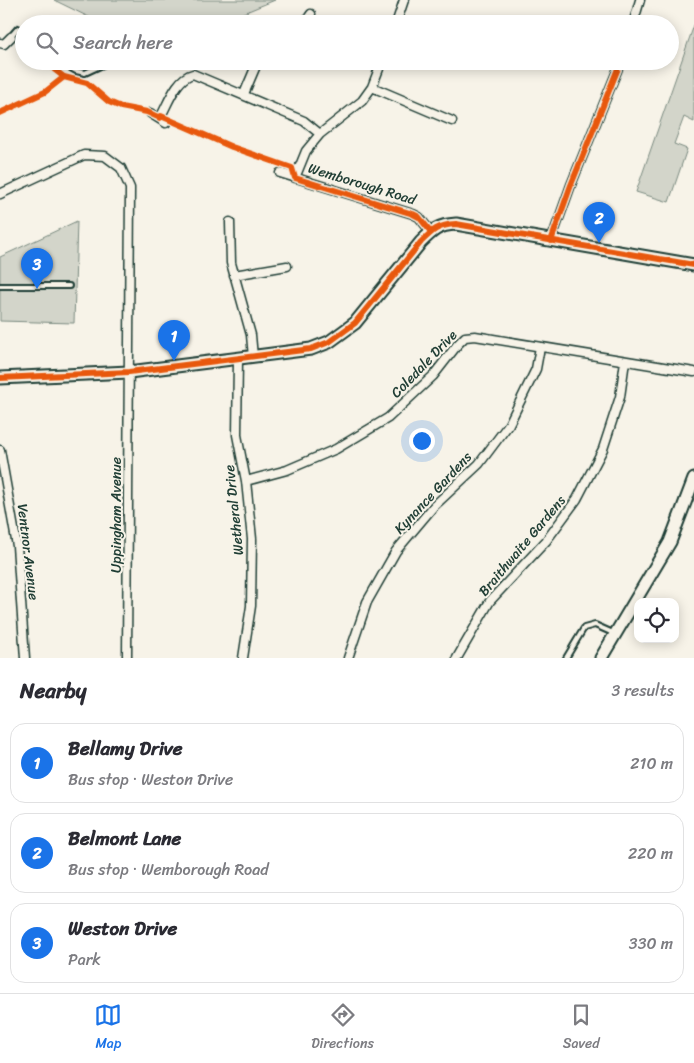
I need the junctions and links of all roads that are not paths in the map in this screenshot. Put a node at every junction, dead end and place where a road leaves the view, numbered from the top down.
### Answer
1 (404, 0) edge
2 (640, 0) edge
3 (399, 15) edge
4 (636, 15) edge
5 (15, 32) edge
6 (11, 37) joint
7 (0, 43) edge
8 (74, 70) edge
9 (93, 70) edge
10 (254, 70) edge
11 (379, 70) edge
12 (617, 70) edge
13 (372, 87) junction
14 (244, 94) junction
15 (150, 114) dead end
16 (452, 121) dead end
17 (320, 134) junction
18 (280, 174) dead end
19 (294, 178) junction
20 (0, 194) edge
21 (230, 222) dead end
22 (431, 232) junction
23 (551, 241) junction
24 (694, 265) edge
25 (287, 266) dead end
26 (234, 275) junction
27 (0, 286) edge
28 (69, 286) dead end
29 (540, 347) junction
30 (253, 357) junction
31 (238, 359) junction
32 (625, 361) junction
33 (129, 372) junction
34 (694, 372) edge
35 (0, 378) edge
36 (0, 450) edge
37 (694, 479) edge
38 (246, 481) junction
39 (616, 634) junction
40 (25, 658) edge
41 (127, 658) edge
42 (243, 658) edge
43 (348, 658) edge
44 (457, 658) edge
45 (566, 658) edge
46 (602, 658) edge

1 - 3 street
2 - 4 street
5 - 6 lane
6 - 7 street
8 - 9 lane
10 - 14 street
11 - 13 street
12 - 23 street
13 - 16 street
13 - 17 street
14 - 15 street
14 - 17 street
17 - 19 street
18 - 19 street, Wemborough Road
19 - 22 street, Wemborough Road
20 - 33 street, Uppingham Avenue
21 - 26 street
22 - 23 street
22 - 30 street
23 - 24 street
25 - 26 street
26 - 30 street
27 - 28 lane
29 - 32 street, Coledale Drive
29 - 38 street, Coledale Drive
29 - 43 street, Kynance Gardens
30 - 31 street
31 - 33 street
31 - 38 street, Wetheral Drive
32 - 34 street, Coledale Drive
32 - 44 street, Braithwaite Gardens
33 - 35 street
33 - 41 street, Uppingham Avenue
36 - 40 street, Ventnor Avenue
37 - 39 street
38 - 42 street, Wetheral Drive
39 - 45 lane
39 - 46 street

